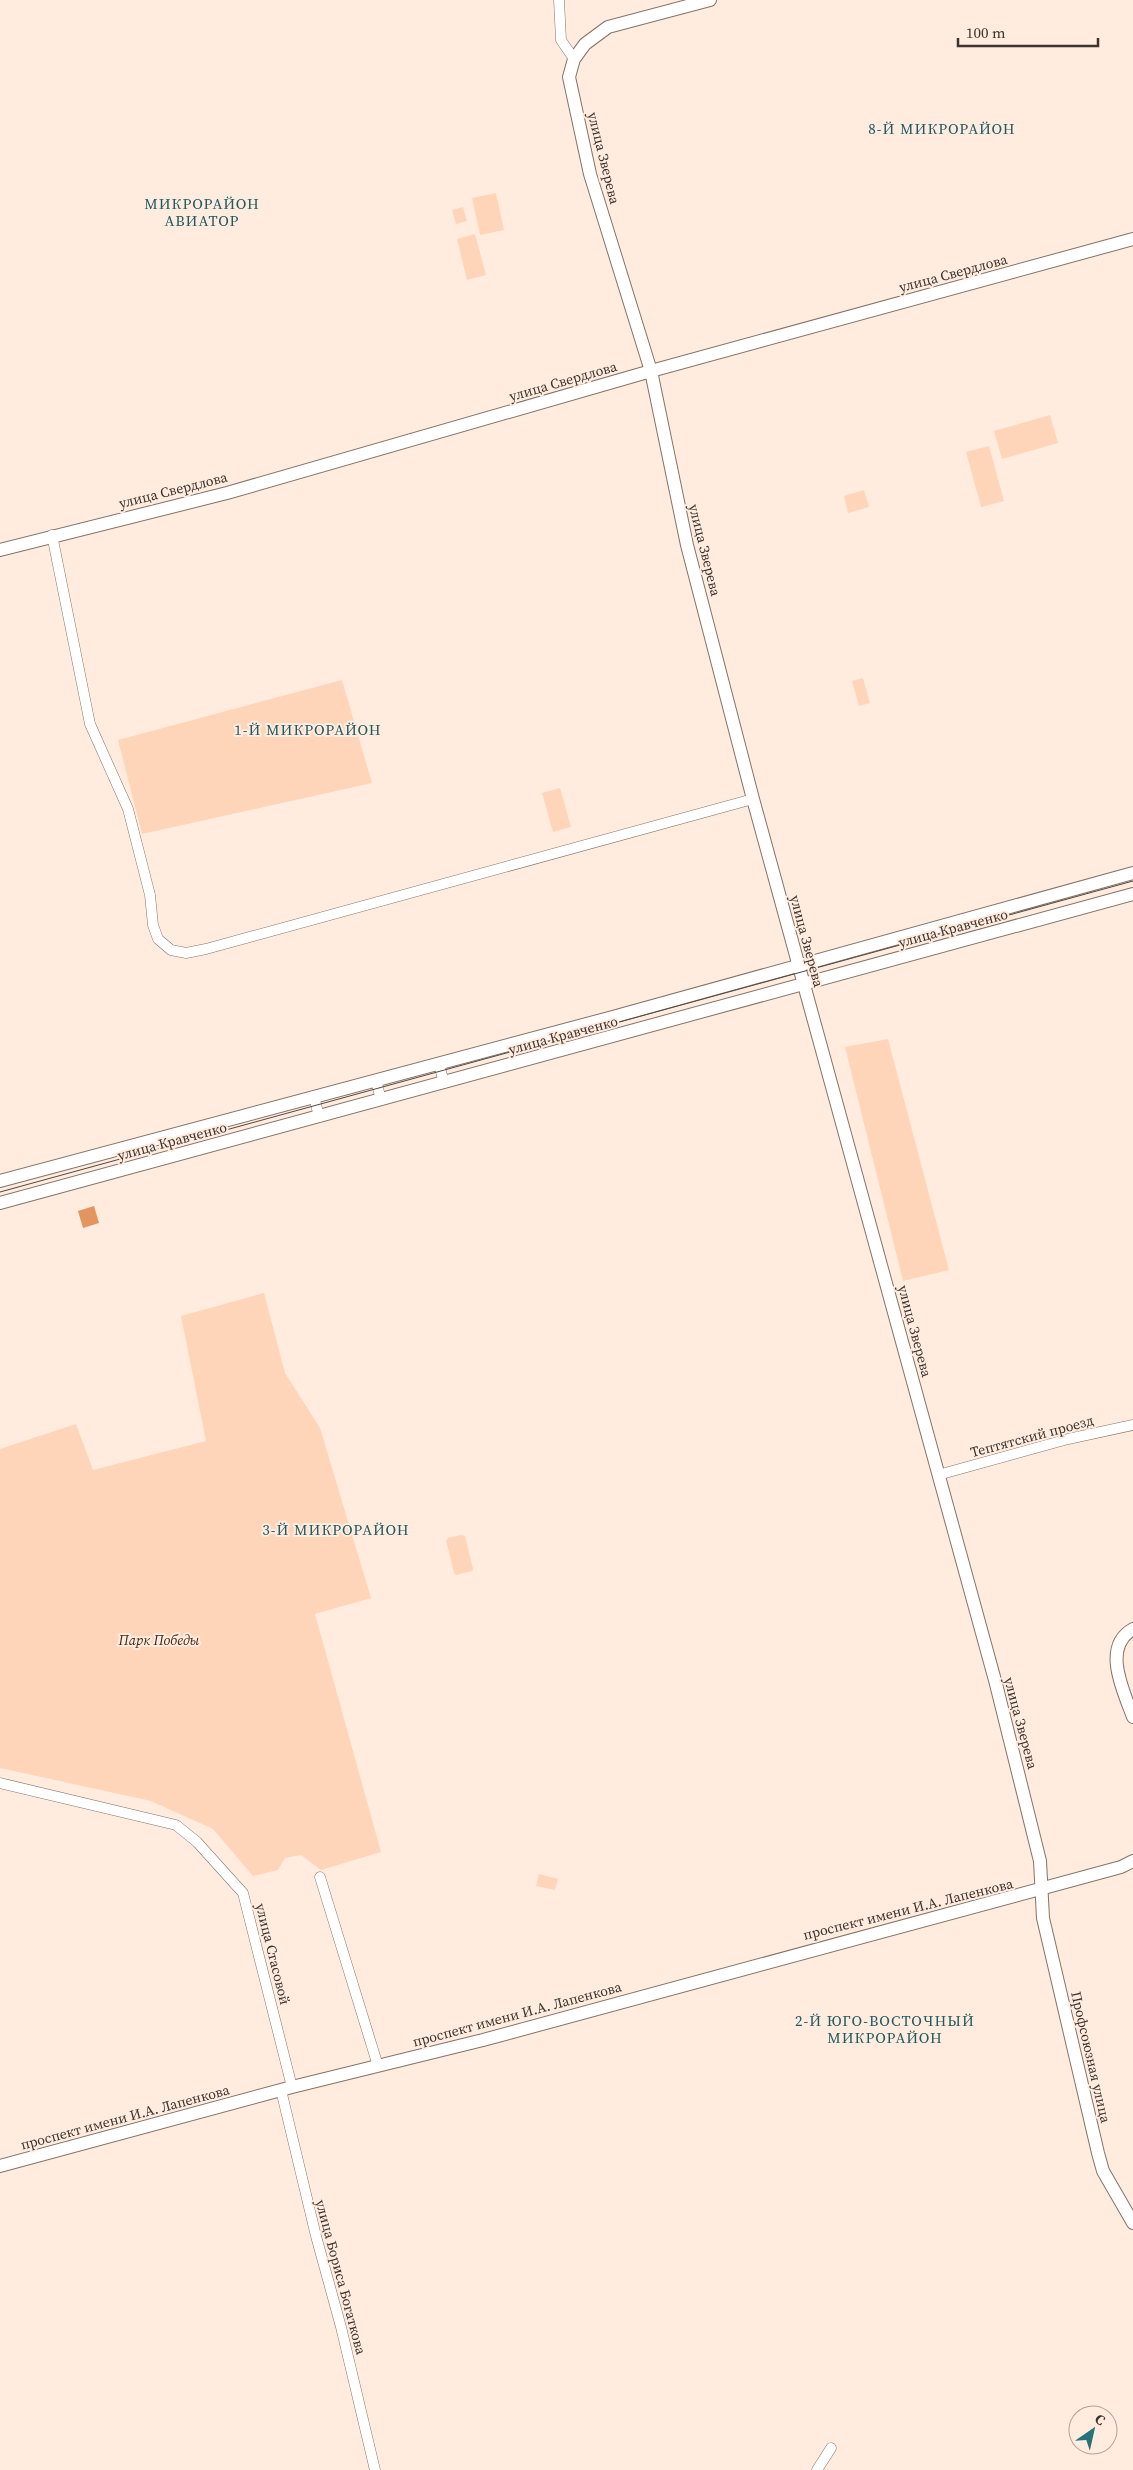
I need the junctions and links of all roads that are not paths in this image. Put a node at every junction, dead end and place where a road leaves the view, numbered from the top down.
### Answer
1 (559, 0) edge
2 (710, 0) edge
3 (574, 59) junction
4 (1133, 239) edge
5 (651, 371) junction
6 (52, 535) junction
7 (0, 550) edge
8 (753, 799) junction
9 (1133, 873) edge
10 (1133, 894) edge
11 (892, 941) junction
12 (897, 960) junction
13 (799, 966) junction
14 (804, 986) junction
15 (682, 998) junction
16 (687, 1016) junction
17 (609, 1018) junction
18 (566, 1030) junction
19 (614, 1037) junction
20 (504, 1046) junction
21 (572, 1048) junction
22 (439, 1064) junction
23 (509, 1065) junction
24 (376, 1080) junction
25 (444, 1083) junction
26 (314, 1096) junction
27 (381, 1100) junction
28 (319, 1117) junction
29 (0, 1181) edge
30 (0, 1203) edge
31 (1133, 1425) edge
32 (938, 1476) junction
33 (1128, 1633) edge
34 (1133, 1717) edge
35 (0, 1783) edge
36 (1133, 1861) edge
37 (320, 1877) dead end
38 (1042, 1890) junction
39 (378, 2066) junction
40 (286, 2089) junction
41 (0, 2166) edge
42 (1133, 2223) edge
43 (831, 2448) dead end
44 (375, 2470) edge
45 (817, 2470) edge

1 - 3 street
2 - 3 main road
3 - 5 main road, улица Зверева
4 - 5 main road, улица Свердлова
5 - 6 main road, улица Свердлова
5 - 8 main road, улица Зверева
6 - 7 main road, улица Свердлова
6 - 8 street
8 - 13 main road, улица Зверева
9 - 11 main road, улица Кравченко
10 - 12 main road, улица Кравченко
11 - 12 street
11 - 13 main road, улица Кравченко
12 - 14 main road, улица Кравченко
13 - 14 main road, улица Зверева
13 - 15 main road, улица Кравченко
14 - 16 main road, улица Кравченко
14 - 32 main road, улица Зверева
15 - 16 street
15 - 17 main road, улица Кравченко
16 - 19 main road, улица Кравченко
17 - 18 main road, улица Кравченко
17 - 19 street
18 - 20 main road, улица Кравченко
18 - 21 street
19 - 21 main road, улица Кравченко
20 - 22 main road, улица Кравченко
20 - 23 street
21 - 23 main road, улица Кравченко
22 - 24 main road, улица Кравченко
22 - 25 street
23 - 25 main road, улица Кравченко
24 - 26 main road, улица Кравченко
24 - 27 street
25 - 27 main road, улица Кравченко
26 - 28 street
26 - 29 main road, улица Кравченко
27 - 28 main road, улица Кравченко
28 - 30 main road, улица Кравченко
31 - 32 street, Тептятский проезд
32 - 38 main road, улица Зверева
33 - 34 main road
35 - 40 street, улица Стасовой
36 - 38 main road, проспект имени И.А. Лапенкова
37 - 39 street
38 - 39 main road, проспект имени И.А. Лапенкова
38 - 42 main road, Профсоюзная улица
39 - 40 main road, проспект имени И.А. Лапенкова
40 - 41 main road, проспект имени И.А. Лапенкова
40 - 44 street, улица Бориса Богаткова
43 - 45 street

